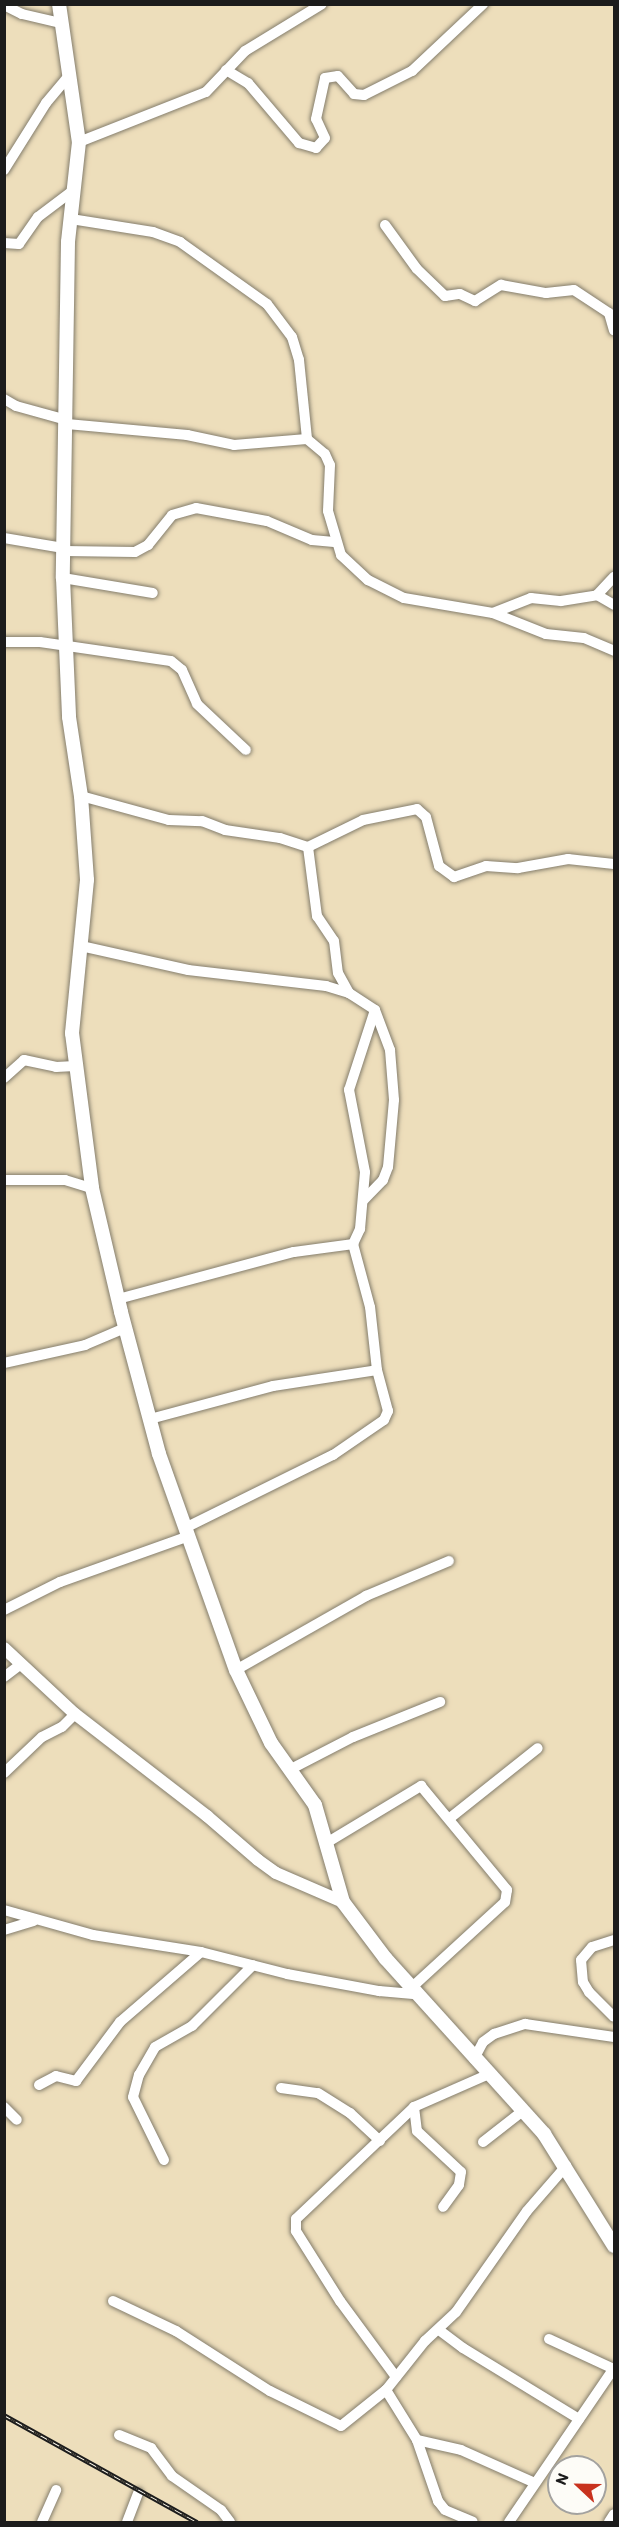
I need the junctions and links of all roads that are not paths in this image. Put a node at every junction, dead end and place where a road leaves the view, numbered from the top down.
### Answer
1 (59, 4) edge
2 (322, 4) edge
3 (483, 4) edge
4 (4, 5) edge
5 (60, 23) junction
6 (226, 70) junction
7 (67, 78) junction
8 (79, 142) junction
9 (4, 170) edge
10 (75, 189) junction
11 (71, 219) junction
12 (385, 225) dead end
13 (4, 243) edge
14 (615, 330) edge
15 (4, 399) edge
16 (67, 422) junction
17 (306, 439) junction
18 (4, 538) edge
19 (334, 542) junction
20 (64, 549) junction
21 (615, 577) edge
22 (63, 578) junction
23 (153, 593) dead end
24 (597, 594) junction
25 (615, 605) edge
26 (493, 613) junction
27 (4, 642) edge
28 (64, 646) junction
29 (615, 651) edge
30 (246, 750) dead end
31 (81, 796) junction
32 (308, 846) junction
33 (615, 864) edge
34 (81, 946) junction
35 (350, 993) junction
36 (375, 1010) junction
37 (75, 1066) junction
38 (4, 1078) edge
39 (4, 1180) edge
40 (92, 1188) junction
41 (364, 1200) junction
42 (353, 1244) junction
43 (118, 1299) junction
44 (125, 1328) junction
45 (4, 1363) edge
46 (377, 1370) junction
47 (150, 1419) junction
48 (188, 1531) junction
49 (449, 1561) dead end
50 (4, 1610) edge
51 (4, 1648) edge
52 (21, 1664) junction
53 (236, 1670) junction
54 (4, 1677) edge
55 (440, 1702) dead end
56 (75, 1714) junction
57 (538, 1748) dead end
58 (291, 1769) junction
59 (4, 1773) edge
60 (450, 1818) junction
61 (328, 1842) junction
62 (343, 1902) junction
63 (4, 1910) edge
64 (34, 1921) junction
65 (4, 1930) edge
66 (615, 1940) edge
67 (201, 1952) junction
68 (253, 1965) junction
69 (414, 1991) junction
70 (615, 2017) edge
71 (615, 2037) edge
72 (474, 2059) junction
73 (489, 2074) junction
74 (39, 2085) dead end
75 (281, 2088) dead end
76 (4, 2107) edge
77 (414, 2107) junction
78 (524, 2110) junction
79 (17, 2120) dead end
80 (380, 2140) junction
81 (483, 2142) dead end
82 (164, 2160) dead end
83 (566, 2166) junction
84 (443, 2207) dead end
85 (615, 2246) edge
86 (113, 2301) dead end
87 (439, 2330) junction
88 (549, 2339) dead end
89 (614, 2368) edge
90 (396, 2377) junction
91 (386, 2390) junction
92 (579, 2419) junction
93 (119, 2435) dead end
94 (417, 2440) junction
95 (535, 2483) junction
96 (56, 2490) dead end
97 (138, 2493) dead end
98 (615, 2514) edge
99 (42, 2523) edge
100 (127, 2523) edge
101 (230, 2523) edge
102 (473, 2523) edge
103 (509, 2523) edge
104 (609, 2523) edge

1 - 5 main road
2 - 6 street
3 - 6 street
4 - 5 street
5 - 7 main road
6 - 8 street
7 - 8 main road
7 - 9 street
8 - 10 main road
10 - 11 main road
10 - 13 street
11 - 16 main road
11 - 17 street
12 - 14 street
15 - 16 street
16 - 17 street
16 - 20 main road
17 - 19 street
18 - 20 street
19 - 20 street
19 - 26 street
20 - 22 main road
21 - 24 street
22 - 23 street
22 - 28 main road
24 - 25 street
24 - 26 street
26 - 29 street
27 - 28 street
28 - 30 street
28 - 31 main road
31 - 32 street
31 - 34 main road
32 - 33 street
32 - 35 street
34 - 35 street
34 - 37 main road
35 - 36 street
36 - 41 street
36 - 41 street
37 - 38 street
37 - 40 main road
39 - 40 street
40 - 43 main road
41 - 42 street
42 - 43 street
42 - 46 street
43 - 44 main road
44 - 45 street
44 - 47 main road
46 - 47 street
46 - 48 street
47 - 48 main road
48 - 50 street
48 - 53 main road
49 - 53 street
51 - 52 street
52 - 54 street
52 - 56 street
53 - 58 main road
55 - 58 street
56 - 59 street
56 - 62 street
57 - 60 street
58 - 61 main road
60 - 61 street
60 - 69 street
61 - 62 main road
62 - 69 main road
63 - 64 street
64 - 65 street
64 - 67 street
66 - 70 street
67 - 68 street
67 - 74 street
68 - 69 street
68 - 82 street
69 - 72 main road
71 - 72 street
72 - 73 main road
73 - 77 street
73 - 78 main road
75 - 80 street
76 - 79 street
77 - 80 street
77 - 84 street
78 - 81 street
78 - 83 main road
80 - 90 street
83 - 85 main road
83 - 87 street
86 - 91 street
87 - 90 street
87 - 92 street
88 - 89 street
89 - 92 street
90 - 91 street
91 - 94 street
92 - 95 street
93 - 101 street
94 - 95 street
94 - 102 street
95 - 103 street
96 - 99 street
97 - 100 street
98 - 104 street

